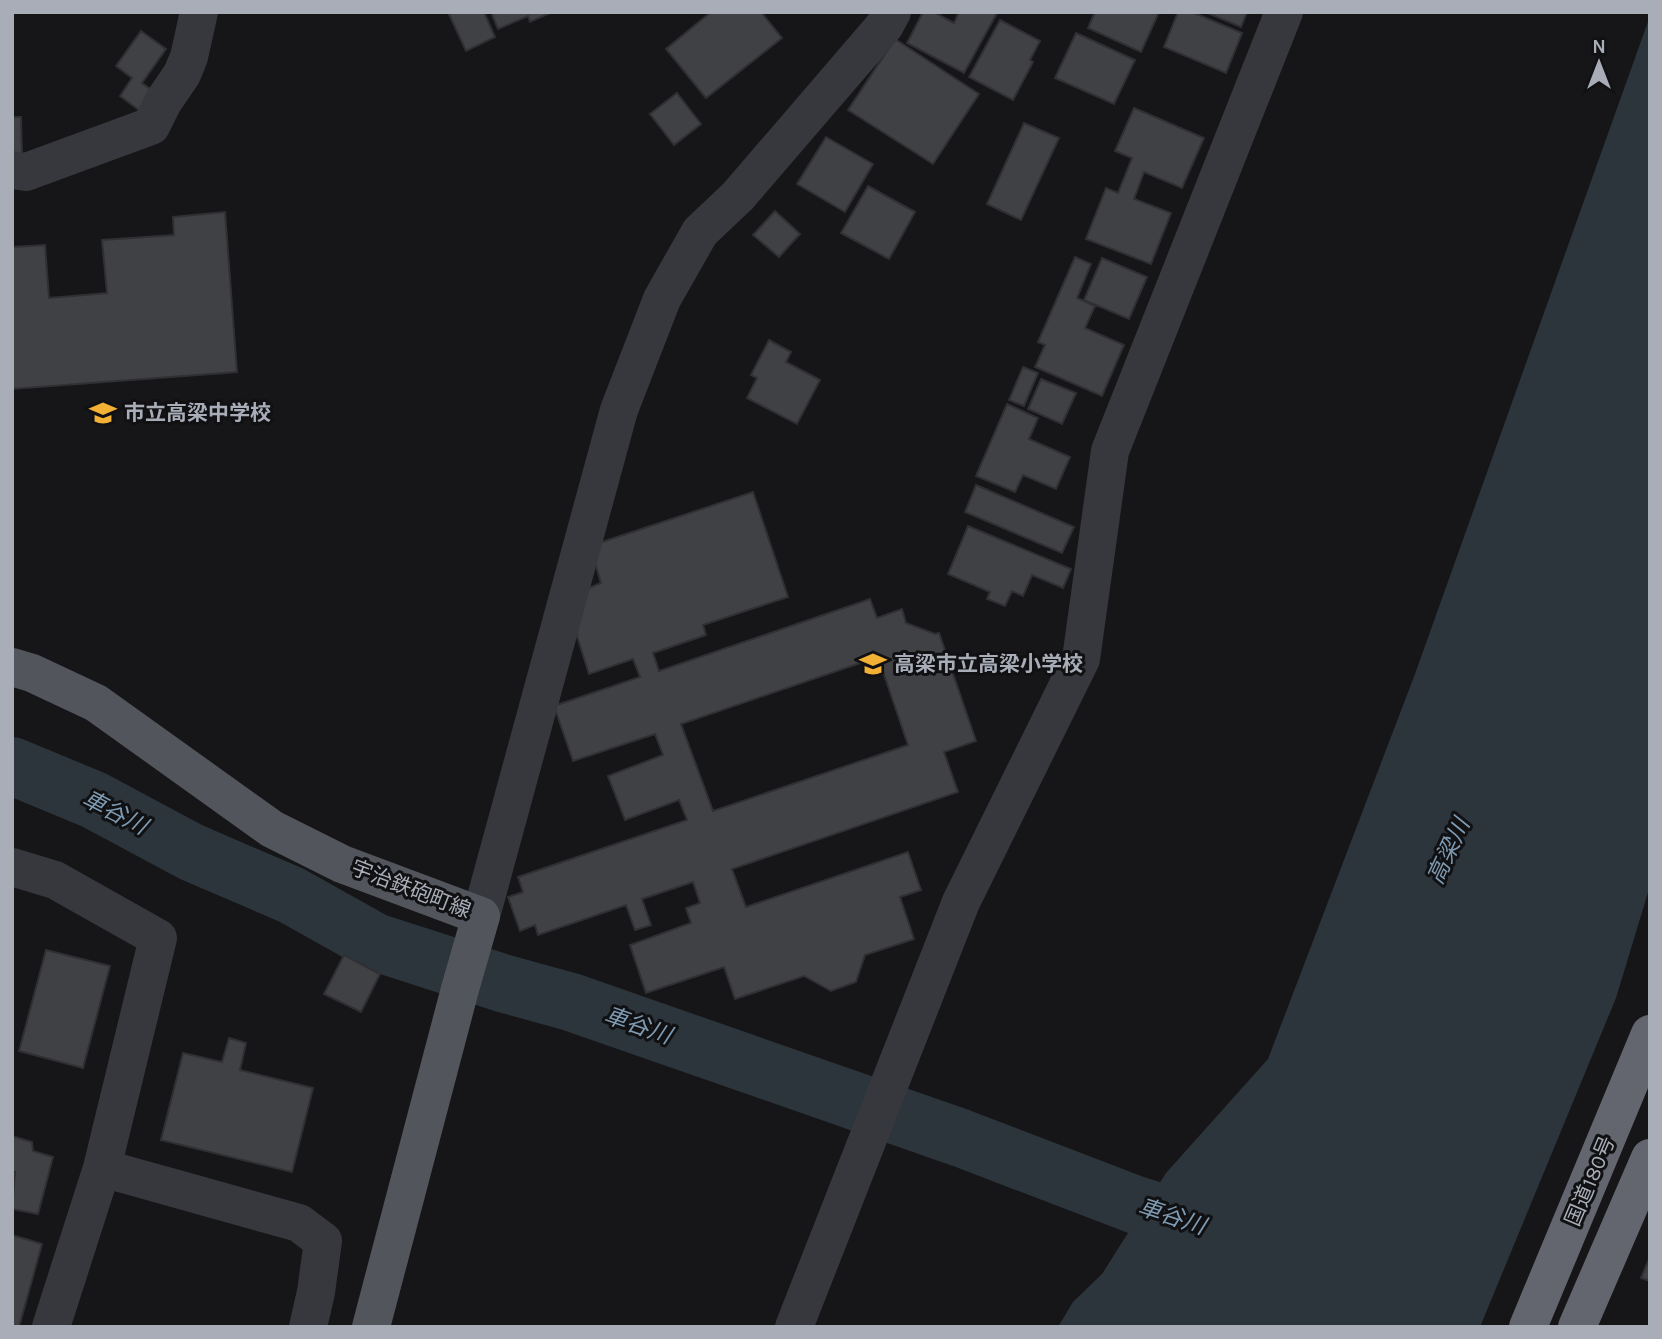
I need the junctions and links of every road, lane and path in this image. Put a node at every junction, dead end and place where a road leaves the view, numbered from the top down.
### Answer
1 (199, 12) edge
2 (892, 12) edge
3 (1284, 12) edge
4 (12, 170) edge
5 (12, 667) edge
6 (12, 867) edge
7 (477, 929) junction
8 (1650, 1034) edge
9 (1650, 1158) edge
10 (103, 1168) junction
11 (51, 1327) edge
12 (307, 1327) edge
13 (372, 1327) edge
14 (794, 1327) edge
15 (1528, 1327) edge
16 (1577, 1327) edge

1 - 4 street
2 - 7 street
3 - 14 street
5 - 7 main road, 宇治鉄砲町線
6 - 10 street
7 - 13 main road, 宇治鉄砲町線
8 - 15 highway, 国道180号
9 - 16 highway
10 - 11 street
10 - 12 street

